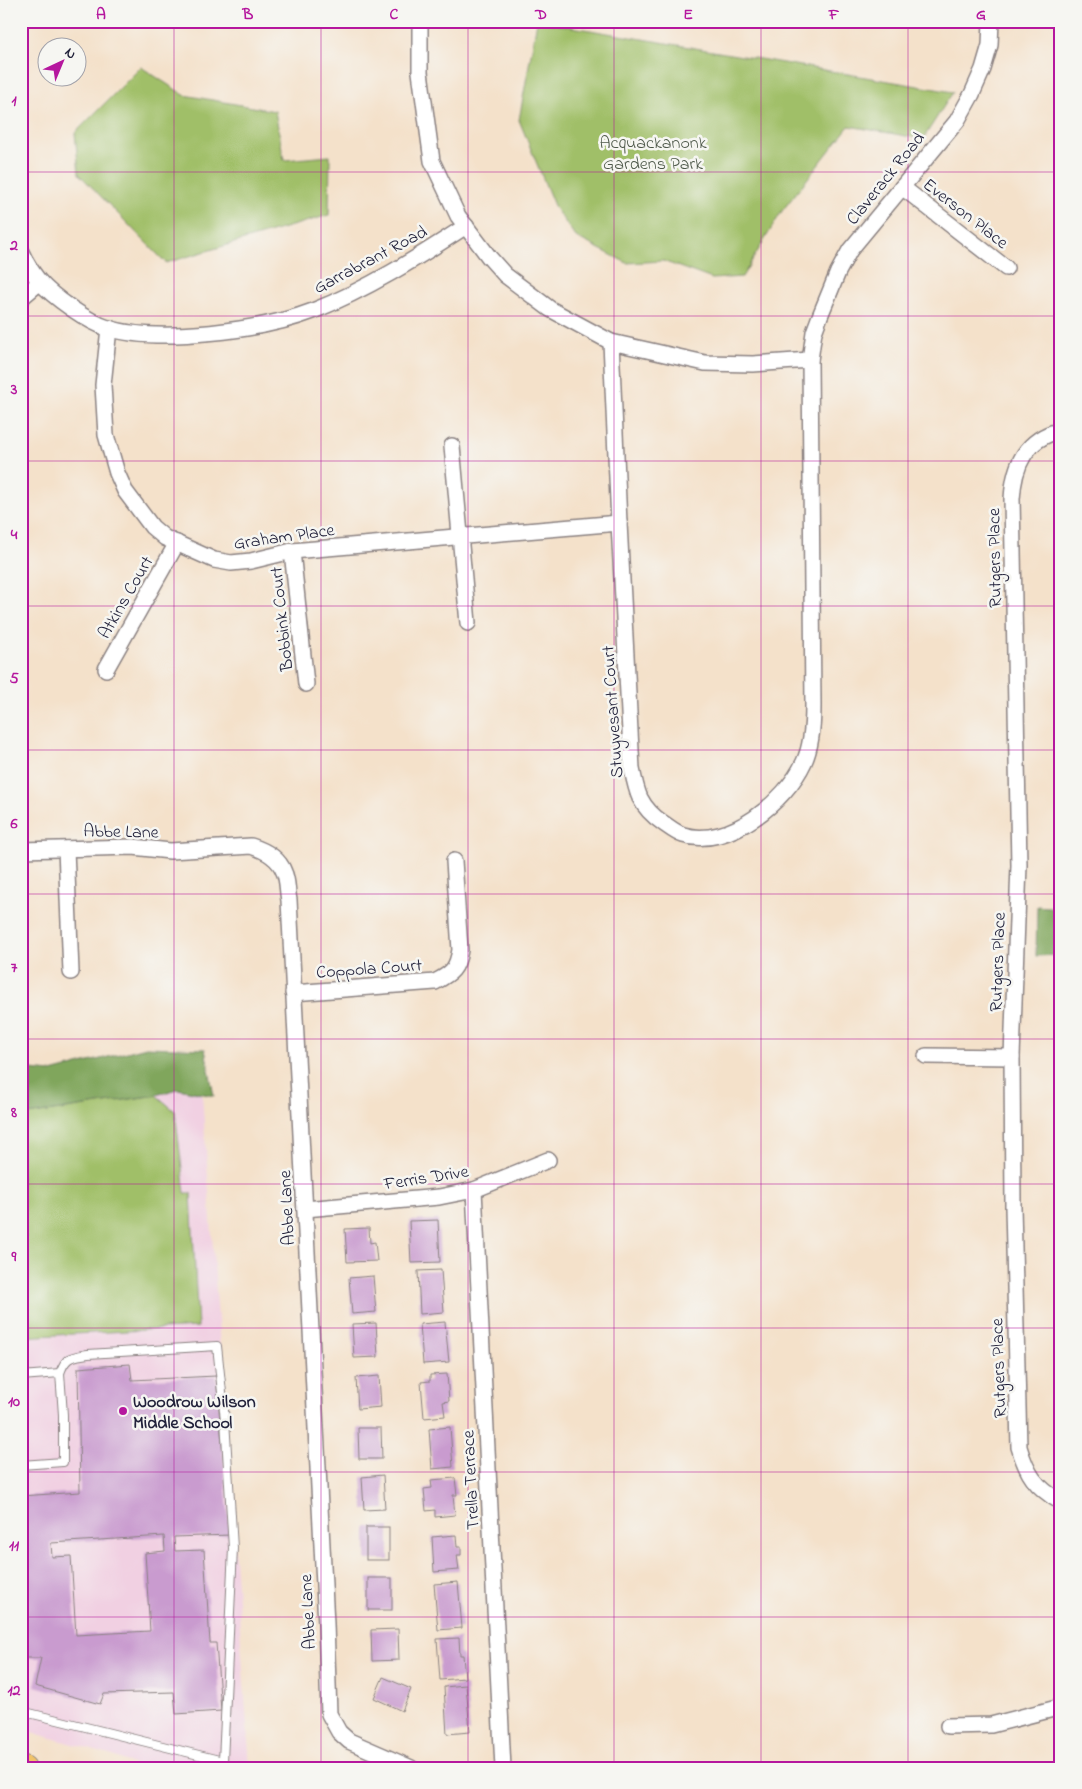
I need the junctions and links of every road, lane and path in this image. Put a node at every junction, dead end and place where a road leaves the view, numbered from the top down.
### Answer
1 (420, 21) edge
2 (991, 21) edge
3 (902, 186) junction
4 (466, 226) junction
5 (21, 252) edge
6 (1006, 268) dead end
7 (40, 282) junction
8 (21, 298) edge
9 (108, 328) junction
10 (611, 342) junction
11 (810, 360) junction
12 (1061, 430) edge
13 (452, 446) dead end
14 (619, 523) junction
15 (461, 536) junction
16 (177, 543) junction
17 (292, 551) junction
18 (468, 623) dead end
19 (106, 669) dead end
20 (306, 684) dead end
21 (66, 848) junction
22 (21, 850) edge
23 (454, 861) dead end
24 (70, 972) dead end
25 (293, 993) junction
26 (926, 1056) dead end
27 (1012, 1057) junction
28 (548, 1160) dead end
29 (474, 1190) junction
30 (304, 1209) junction
31 (60, 1373) junction
32 (21, 1376) edge
33 (21, 1465) edge
34 (1061, 1502) edge
35 (1061, 1707) edge
36 (21, 1711) edge
37 (948, 1726) dead end
38 (411, 1768) edge
39 (503, 1768) edge

1 - 4 street
2 - 3 street, Claverack Road
3 - 6 street, Everson Place
3 - 11 street, Claverack Road
4 - 9 street, Garrabrant Road
4 - 10 street
5 - 7 street, Garrabrant Road
7 - 8 street
7 - 9 street, Garrabrant Road
9 - 16 street, Graham Place
10 - 11 street
10 - 14 street, Stuyvesant Court
11 - 14 street, Stuyvesant Court
12 - 27 street, Rutgers Place
13 - 15 street
14 - 15 street, Graham Place
15 - 17 street, Graham Place
15 - 18 street
16 - 17 street, Graham Place
16 - 19 street, Atkins Court
17 - 20 street, Bobbink Court
21 - 22 street, Abbe Lane
21 - 24 street
21 - 25 street, Abbe Lane
23 - 25 street, Coppola Court
25 - 30 street, Abbe Lane
26 - 27 street
27 - 34 street, Rutgers Place
28 - 29 street, Ferris Drive
29 - 30 street, Ferris Drive
29 - 39 street, Trella Terrace
30 - 38 street, Abbe Lane
31 - 32 lane
31 - 33 lane
31 - 36 lane
35 - 37 street

